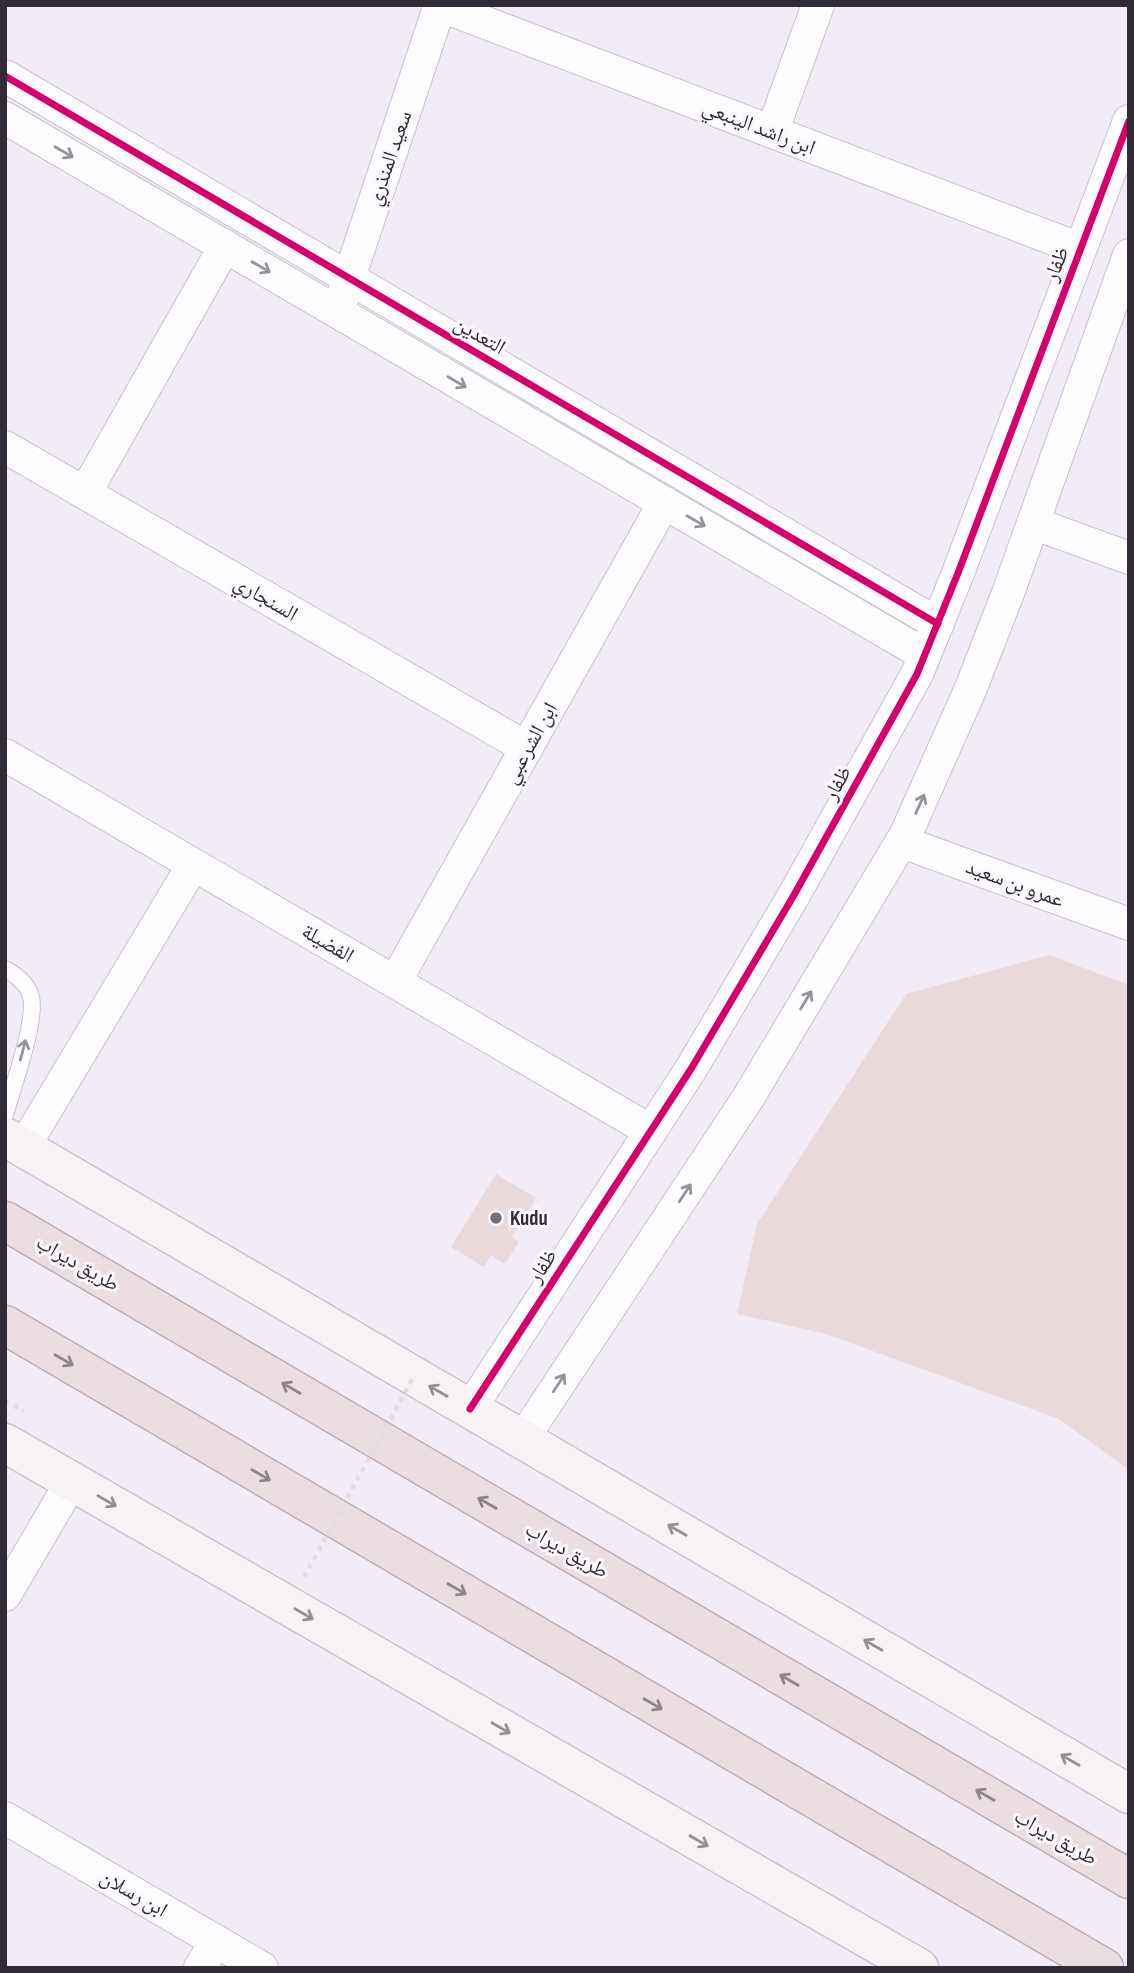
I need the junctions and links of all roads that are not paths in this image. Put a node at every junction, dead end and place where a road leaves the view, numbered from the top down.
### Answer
1 (818, 5) edge
2 (440, 6) edge
3 (5, 76) edge
4 (5, 118) edge
5 (1129, 121) edge
6 (772, 132) junction
7 (225, 246) junction
8 (1080, 249) junction
9 (1129, 256) edge
10 (348, 278) junction
11 (337, 312) junction
12 (1017, 417) junction
13 (1064, 434) junction
14 (5, 447) edge
15 (85, 493) junction
16 (664, 503) junction
17 (1033, 523) junction
18 (1129, 558) edge
19 (938, 624) junction
20 (925, 655) junction
21 (527, 748) junction
22 (5, 755) edge
23 (902, 842) junction
24 (193, 864) junction
25 (1129, 924) edge
26 (5, 969) edge
27 (395, 982) junction
28 (651, 1131) junction
29 (11, 1134) edge
30 (5, 1221) edge
31 (5, 1325) edge
32 (470, 1409) junction
33 (522, 1440) junction
34 (5, 1443) edge
35 (72, 1481) junction
36 (5, 1595) edge
37 (1129, 1794) edge
38 (5, 1818) edge
39 (1129, 1879) edge
40 (216, 1941) junction
41 (200, 1968) edge
42 (262, 1968) edge
43 (919, 1968) edge
44 (1104, 1968) edge

1 - 6 street
2 - 6 street, ابن راشد الينبعي
2 - 10 street, سعيد المنذري
3 - 10 street, التعدين
4 -> 7 street
5 - 8 street, ظفار
6 - 8 street, ابن راشد الينبعي
7 -> 11 street
7 - 15 street
8 - 12 street, ظفار
9 - 13 street
10 - 11 street, سعيد المنذري
10 - 19 street, التعدين
11 -> 16 street
12 - 13 street
12 - 19 street, ظفار
13 - 17 street
14 - 15 street, السنجاري
15 - 21 street, السنجاري
16 -> 20 street
16 - 21 street, ابن الشرعبي
17 - 18 street
23 -> 17 street
19 - 20 street, ظفار
20 - 28 street, ظفار
21 - 27 street, ابن الشرعبي
22 - 24 street, الفضيلة
23 - 25 street, عمرو بن سعيد
33 -> 23 street
24 - 27 street, الفضيلة
24 - 29 street
29 -> 26 lane
27 - 28 street, الفضيلة
28 - 32 street, ظفار
32 -> 29 main road
39 -> 30 highway, طريق ديراب
31 -> 44 highway
32 - 33 main road
37 -> 33 main road
34 - 35 main road
35 - 36 street
35 -> 43 main road
38 - 40 street, ابن رسلان
40 - 41 street
40 - 42 street, ابن رسلان

